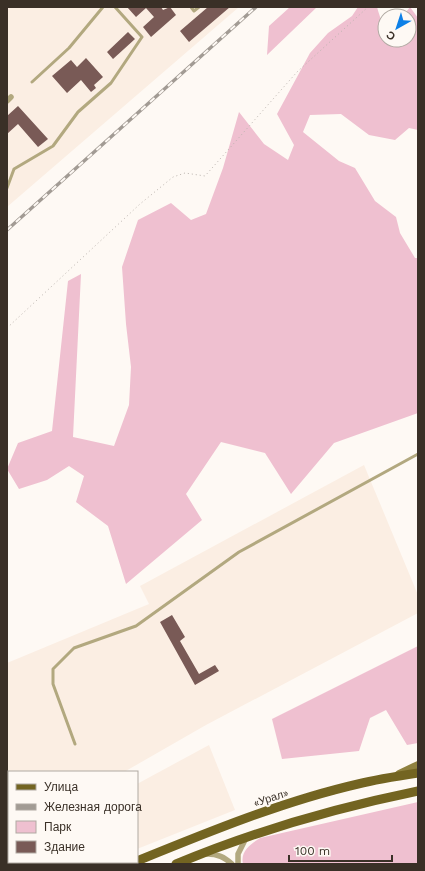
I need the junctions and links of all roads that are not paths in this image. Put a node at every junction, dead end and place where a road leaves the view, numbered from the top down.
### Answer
1 (103, 7) edge
2 (115, 7) edge
3 (191, 7) edge
4 (199, 7) edge
5 (32, 82) dead end
6 (7, 188) edge
7 (418, 454) edge
8 (75, 744) dead end
9 (418, 765) edge
10 (418, 773) edge
11 (392, 778) junction
12 (418, 791) edge
13 (247, 836) junction
14 (201, 854) junction
15 (138, 861) edge
16 (176, 864) edge
17 (232, 864) edge
18 (238, 864) edge

1 - 5 lane
2 - 6 lane
3 - 4 lane
7 - 8 lane
9 - 11 main road
10 - 11 main road, «Урал»
11 - 15 main road, «Урал»
12 - 13 main road
13 - 14 main road
13 - 18 street
14 - 16 main road
14 - 17 street

